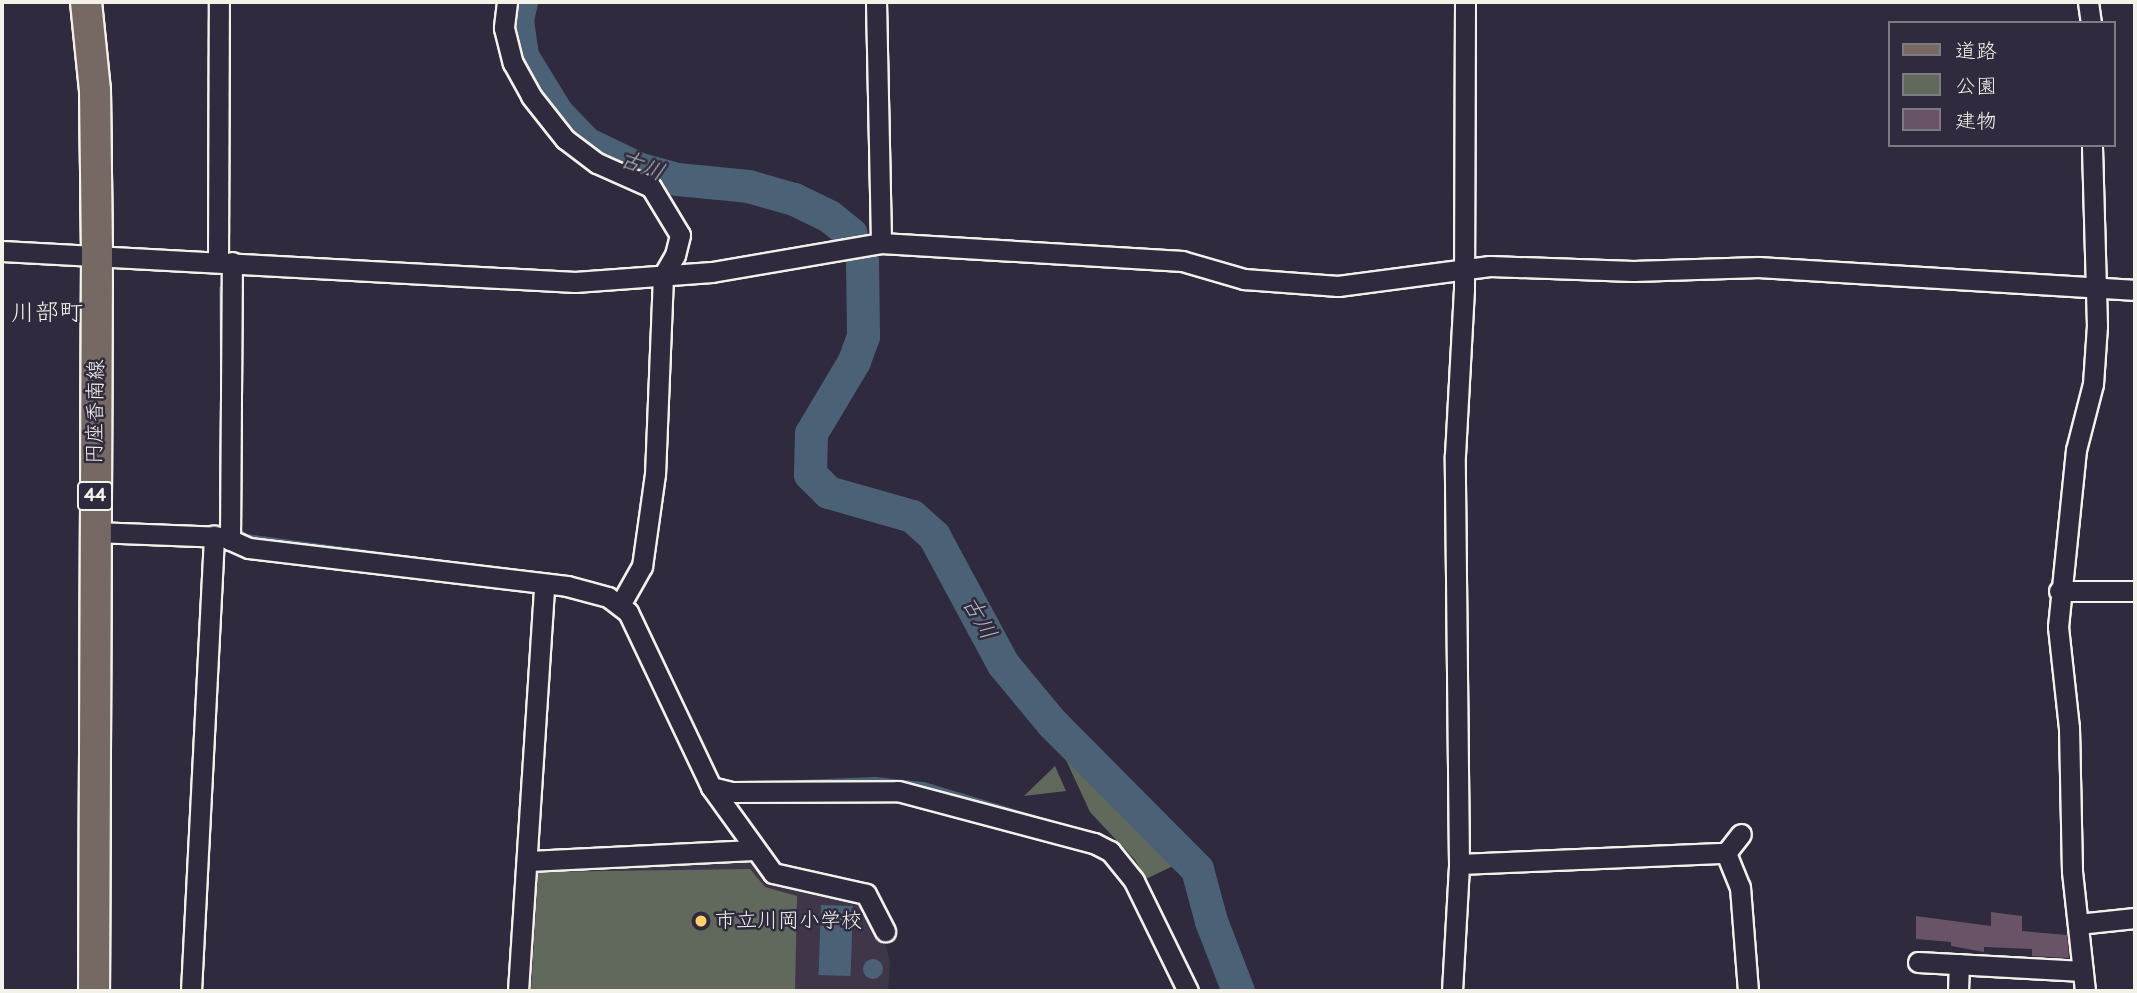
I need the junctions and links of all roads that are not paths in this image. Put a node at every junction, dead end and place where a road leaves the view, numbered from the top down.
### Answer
1 (86, 2) edge
2 (219, 2) edge
3 (506, 2) edge
4 (876, 2) edge
5 (1465, 2) edge
6 (2088, 2) edge
7 (2091, 21) edge
8 (2092, 147) edge
9 (881, 243) junction
10 (2, 251) edge
11 (97, 254) junction
12 (225, 262) junction
13 (1464, 268) junction
14 (663, 276) junction
15 (2096, 289) junction
16 (2135, 290) edge
17 (94, 532) junction
18 (222, 538) junction
19 (544, 584) junction
20 (2059, 591) junction
21 (2135, 591) edge
22 (620, 605) junction
23 (711, 787) junction
24 (1741, 834) dead end
25 (754, 850) junction
26 (1726, 853) junction
27 (528, 861) junction
28 (1459, 864) junction
29 (2135, 918) edge
30 (2078, 924) junction
31 (885, 930) dead end
32 (1918, 962) dead end
33 (1959, 964) junction
34 (2084, 981) edge
35 (94, 991) edge
36 (191, 991) edge
37 (518, 991) edge
38 (1188, 991) edge
39 (1452, 991) edge
40 (1748, 991) edge
41 (1958, 991) edge

1 - 11 main road, 円座香南線 / 44
2 - 12 street
3 - 14 street
4 - 9 street
5 - 13 street
6 - 7 street
8 - 15 street
9 - 13 street
9 - 14 street
10 - 11 street
11 - 12 street
11 - 17 main road, 円座香南線 / 44
12 - 14 street
12 - 18 street
13 - 15 street
13 - 28 street
14 - 22 street
15 - 16 street
15 - 20 street
17 - 18 street
17 - 35 main road, 円座香南線 / 44
18 - 19 street
18 - 36 street
19 - 22 street
19 - 27 street
20 - 21 street
20 - 30 street
22 - 23 street
23 - 25 street
23 - 38 street
24 - 26 street
25 - 27 street
25 - 31 street
26 - 28 street
26 - 40 street
27 - 37 street
28 - 39 street
29 - 30 street
30 - 34 street
32 - 33 street
33 - 34 street
33 - 41 street

